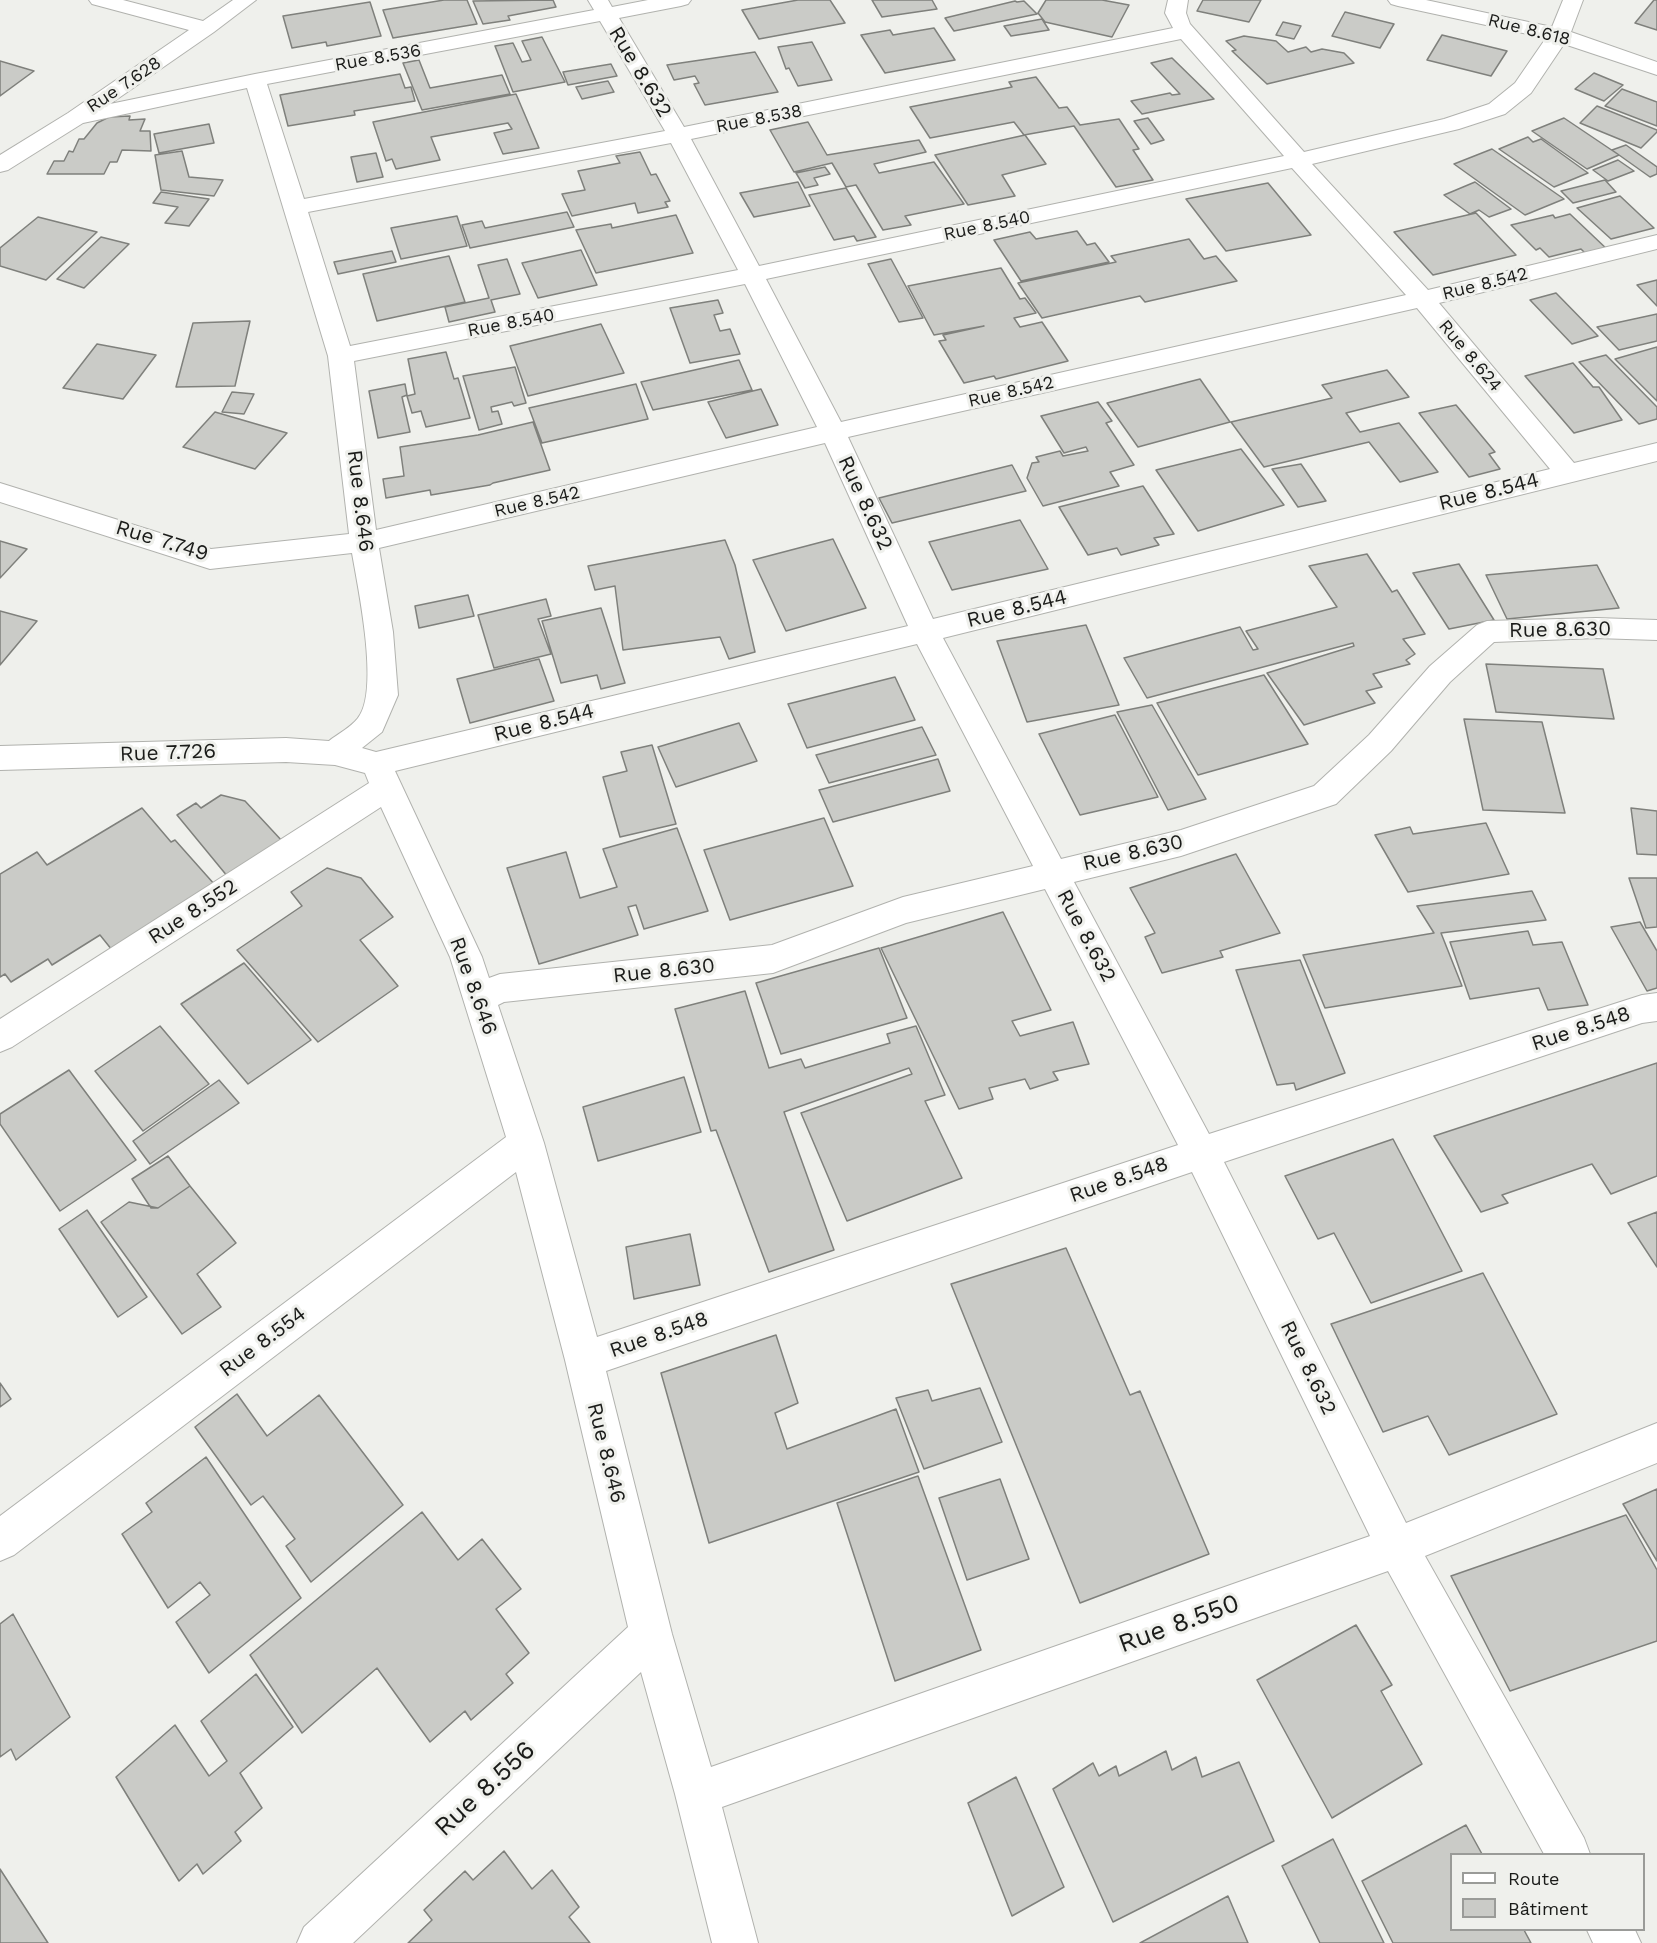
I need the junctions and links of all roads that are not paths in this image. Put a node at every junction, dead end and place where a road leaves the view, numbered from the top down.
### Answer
1 (99, 0) edge
2 (246, 0) edge
3 (681, 0) edge
4 (1178, 0) edge
5 (1398, 0) edge
6 (1573, 0) edge
7 (602, 8) edge
8 (207, 28) junction
9 (1186, 32) junction
10 (1559, 35) junction
11 (1657, 69) edge
12 (255, 80) junction
13 (76, 118) junction
14 (678, 135) junction
15 (1299, 160) junction
16 (0, 165) edge
17 (295, 208) junction
18 (1657, 242) edge
19 (752, 275) junction
20 (1423, 299) junction
21 (341, 356) junction
22 (832, 432) junction
23 (1657, 452) edge
24 (1567, 472) junction
25 (0, 492) edge
26 (364, 542) junction
27 (1657, 630) edge
28 (925, 632) junction
29 (335, 753) junction
30 (0, 758) edge
31 (381, 776) junction
32 (1052, 873) junction
33 (479, 998) junction
34 (1657, 1007) edge
35 (0, 1037) edge
36 (526, 1143) junction
37 (1201, 1153) junction
38 (584, 1360) junction
39 (1657, 1443) edge
40 (0, 1542) edge
41 (1396, 1547) junction
42 (651, 1634) junction
43 (698, 1794) junction
44 (1568, 1853) edge
45 (320, 1943) edge
46 (735, 1943) edge

1 - 8 street
2 - 8 street, Rue 7.628
3 - 7 street, Rue 8.536
4 - 9 street
5 - 10 street, Rue 8.618
6 - 10 street, Rue 8.540
7 - 12 street, Rue 8.536
7 - 14 street, Rue 8.632
8 - 13 street, Rue 7.628
9 - 14 street, Rue 8.538
9 - 15 street, Rue 8.624
10 - 11 street, Rue 8.618
10 - 15 street, Rue 8.540
12 - 13 street, Rue 8.536
12 - 17 street, Rue 8.646
13 - 16 street, Rue 7.628
14 - 17 street, Rue 8.538
14 - 19 street, Rue 8.632
15 - 19 street, Rue 8.540
15 - 20 street, Rue 8.624
17 - 21 street, Rue 8.646
18 - 20 street, Rue 8.542
19 - 21 street, Rue 8.540
19 - 22 street, Rue 8.632
20 - 22 street, Rue 8.542
20 - 24 street, Rue 8.624
21 - 26 street, Rue 8.646
22 - 26 street, Rue 8.542
22 - 28 street, Rue 8.632
23 - 24 street, Rue 8.544
24 - 28 street, Rue 8.544
25 - 26 street, Rue 7.749
26 - 29 street, Rue 8.646
27 - 32 street, Rue 8.630
28 - 31 street, Rue 8.544
28 - 32 street, Rue 8.632
29 - 30 street, Rue 7.726
29 - 31 street
31 - 33 street, Rue 8.646
31 - 35 street, Rue 8.552
32 - 33 street, Rue 8.630
32 - 37 street, Rue 8.632
33 - 36 street, Rue 8.646
34 - 37 street, Rue 8.548
36 - 38 street, Rue 8.646
36 - 40 street, Rue 8.554
37 - 38 street, Rue 8.548
37 - 41 street, Rue 8.632
38 - 42 street, Rue 8.646
39 - 41 street, Rue 8.550
41 - 43 street, Rue 8.550
41 - 44 street, Rue 8.632
42 - 43 street, Rue 8.646
42 - 45 street, Rue 8.556
43 - 46 street, Rue 8.646

